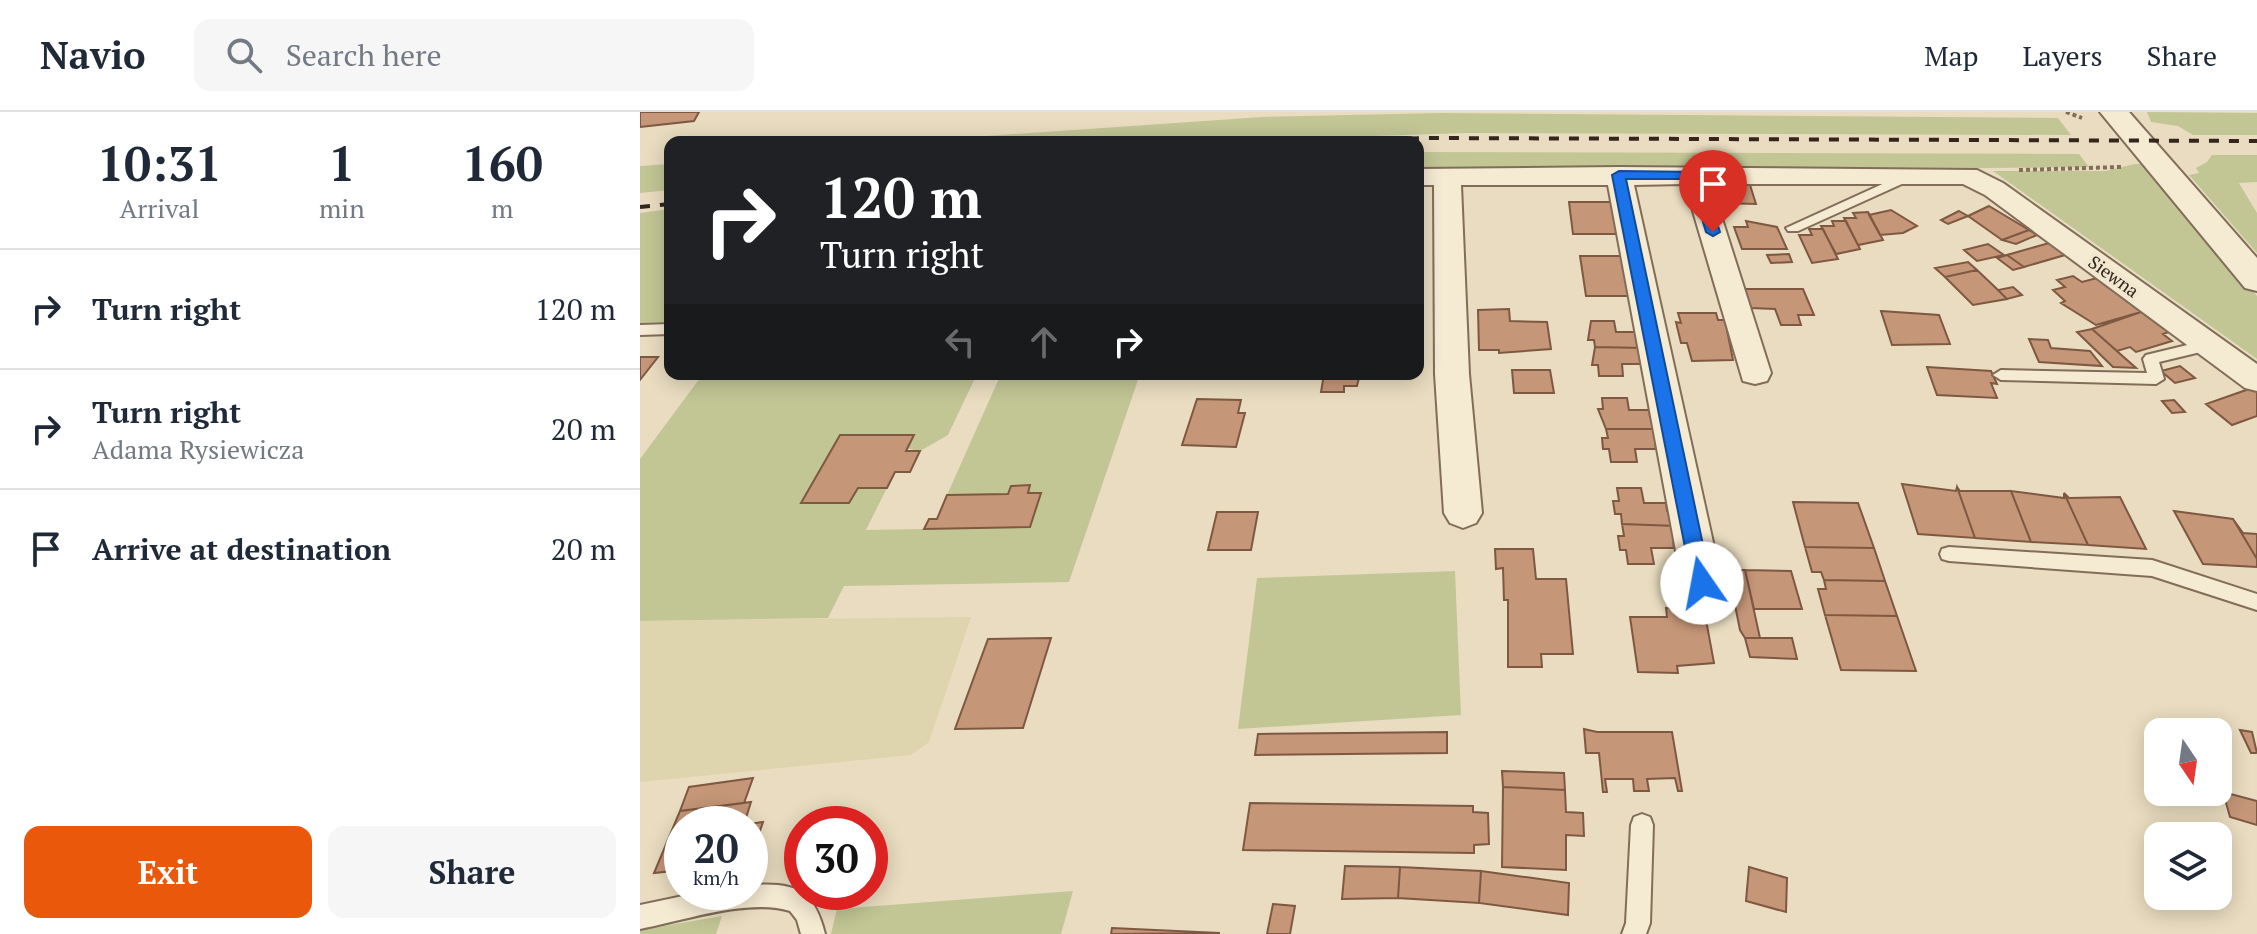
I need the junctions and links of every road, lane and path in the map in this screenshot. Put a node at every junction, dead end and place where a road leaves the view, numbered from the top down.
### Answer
1 (2114, 112) edge
2 (2127, 165) dead end
3 (1913, 174) junction
4 (1619, 175) junction
5 (1695, 175) junction
6 (1968, 176) junction
7 (1432, 177) edge
8 (1793, 228) dead end
9 (2257, 280) edge
10 (664, 329) edge
11 (640, 330) edge
12 (2208, 345) junction
13 (1755, 373) dead end
14 (2001, 375) dead end
15 (2257, 380) edge
16 (1463, 513) dead end
17 (1949, 554) dead end
18 (1702, 583) dead end
19 (2257, 602) edge
20 (1642, 825) dead end
21 (640, 917) edge
22 (813, 934) edge
23 (1634, 934) edge

1 - 9 street
2 - 6 path
3 - 5 street
3 - 6 street
3 - 8 lane
4 - 5 street
4 - 7 street
4 - 18 street
5 - 13 street
6 - 12 street, Siewna
7 - 16 street
10 - 11 lane
12 - 14 lane
12 - 15 street, Siewna
17 - 19 lane
20 - 23 lane
21 - 22 lane

